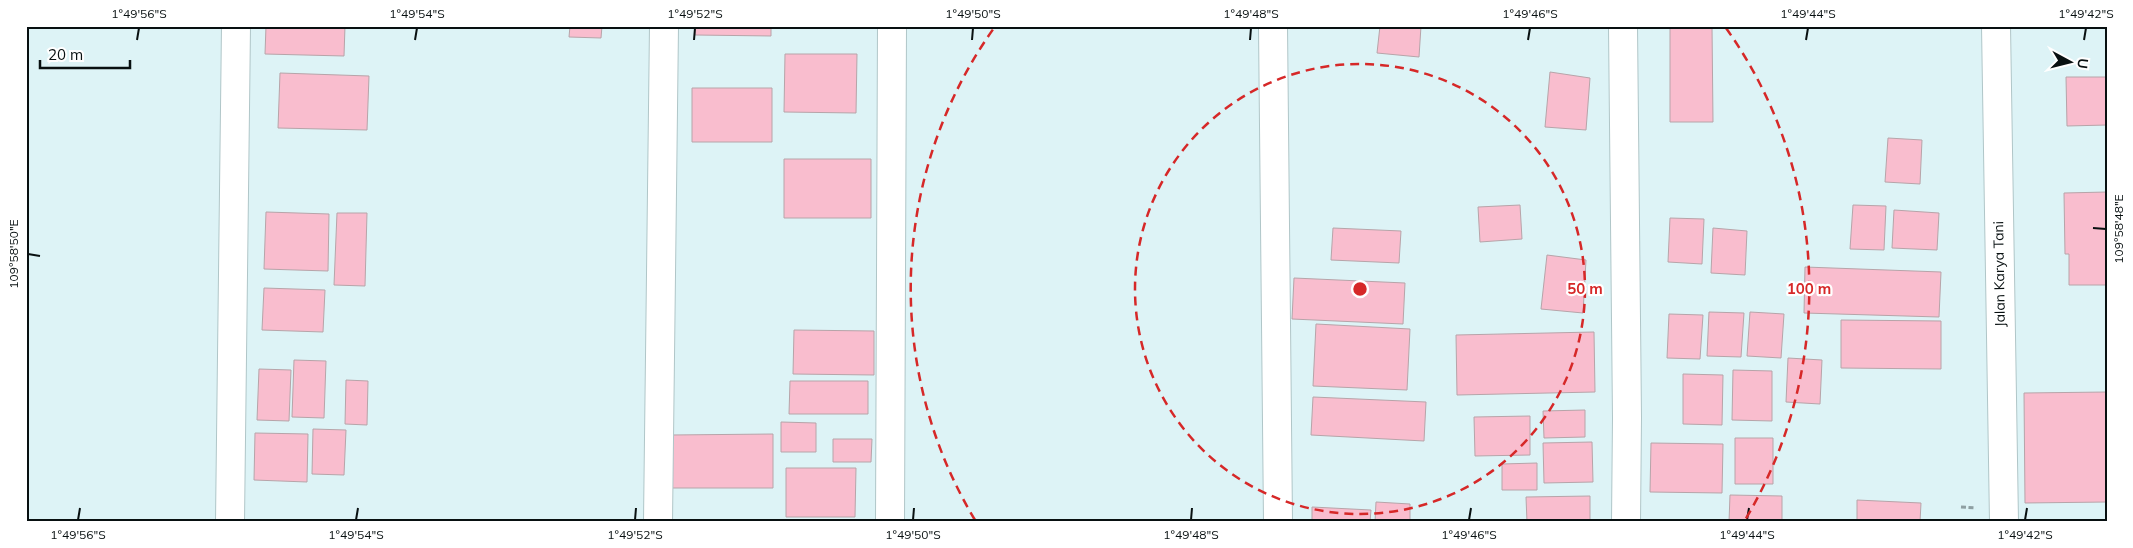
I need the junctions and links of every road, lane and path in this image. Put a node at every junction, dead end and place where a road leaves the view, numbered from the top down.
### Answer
1 (236, 26) edge
2 (664, 26) edge
3 (892, 26) edge
4 (1273, 26) edge
5 (1623, 26) edge
6 (1996, 26) edge
7 (230, 522) edge
8 (658, 522) edge
9 (890, 522) edge
10 (1278, 522) edge
11 (1626, 522) edge
12 (2004, 522) edge

1 - 7 street
2 - 8 street
3 - 9 street
4 - 10 street
5 - 11 street
6 - 12 street, Jalan Karya Tani

